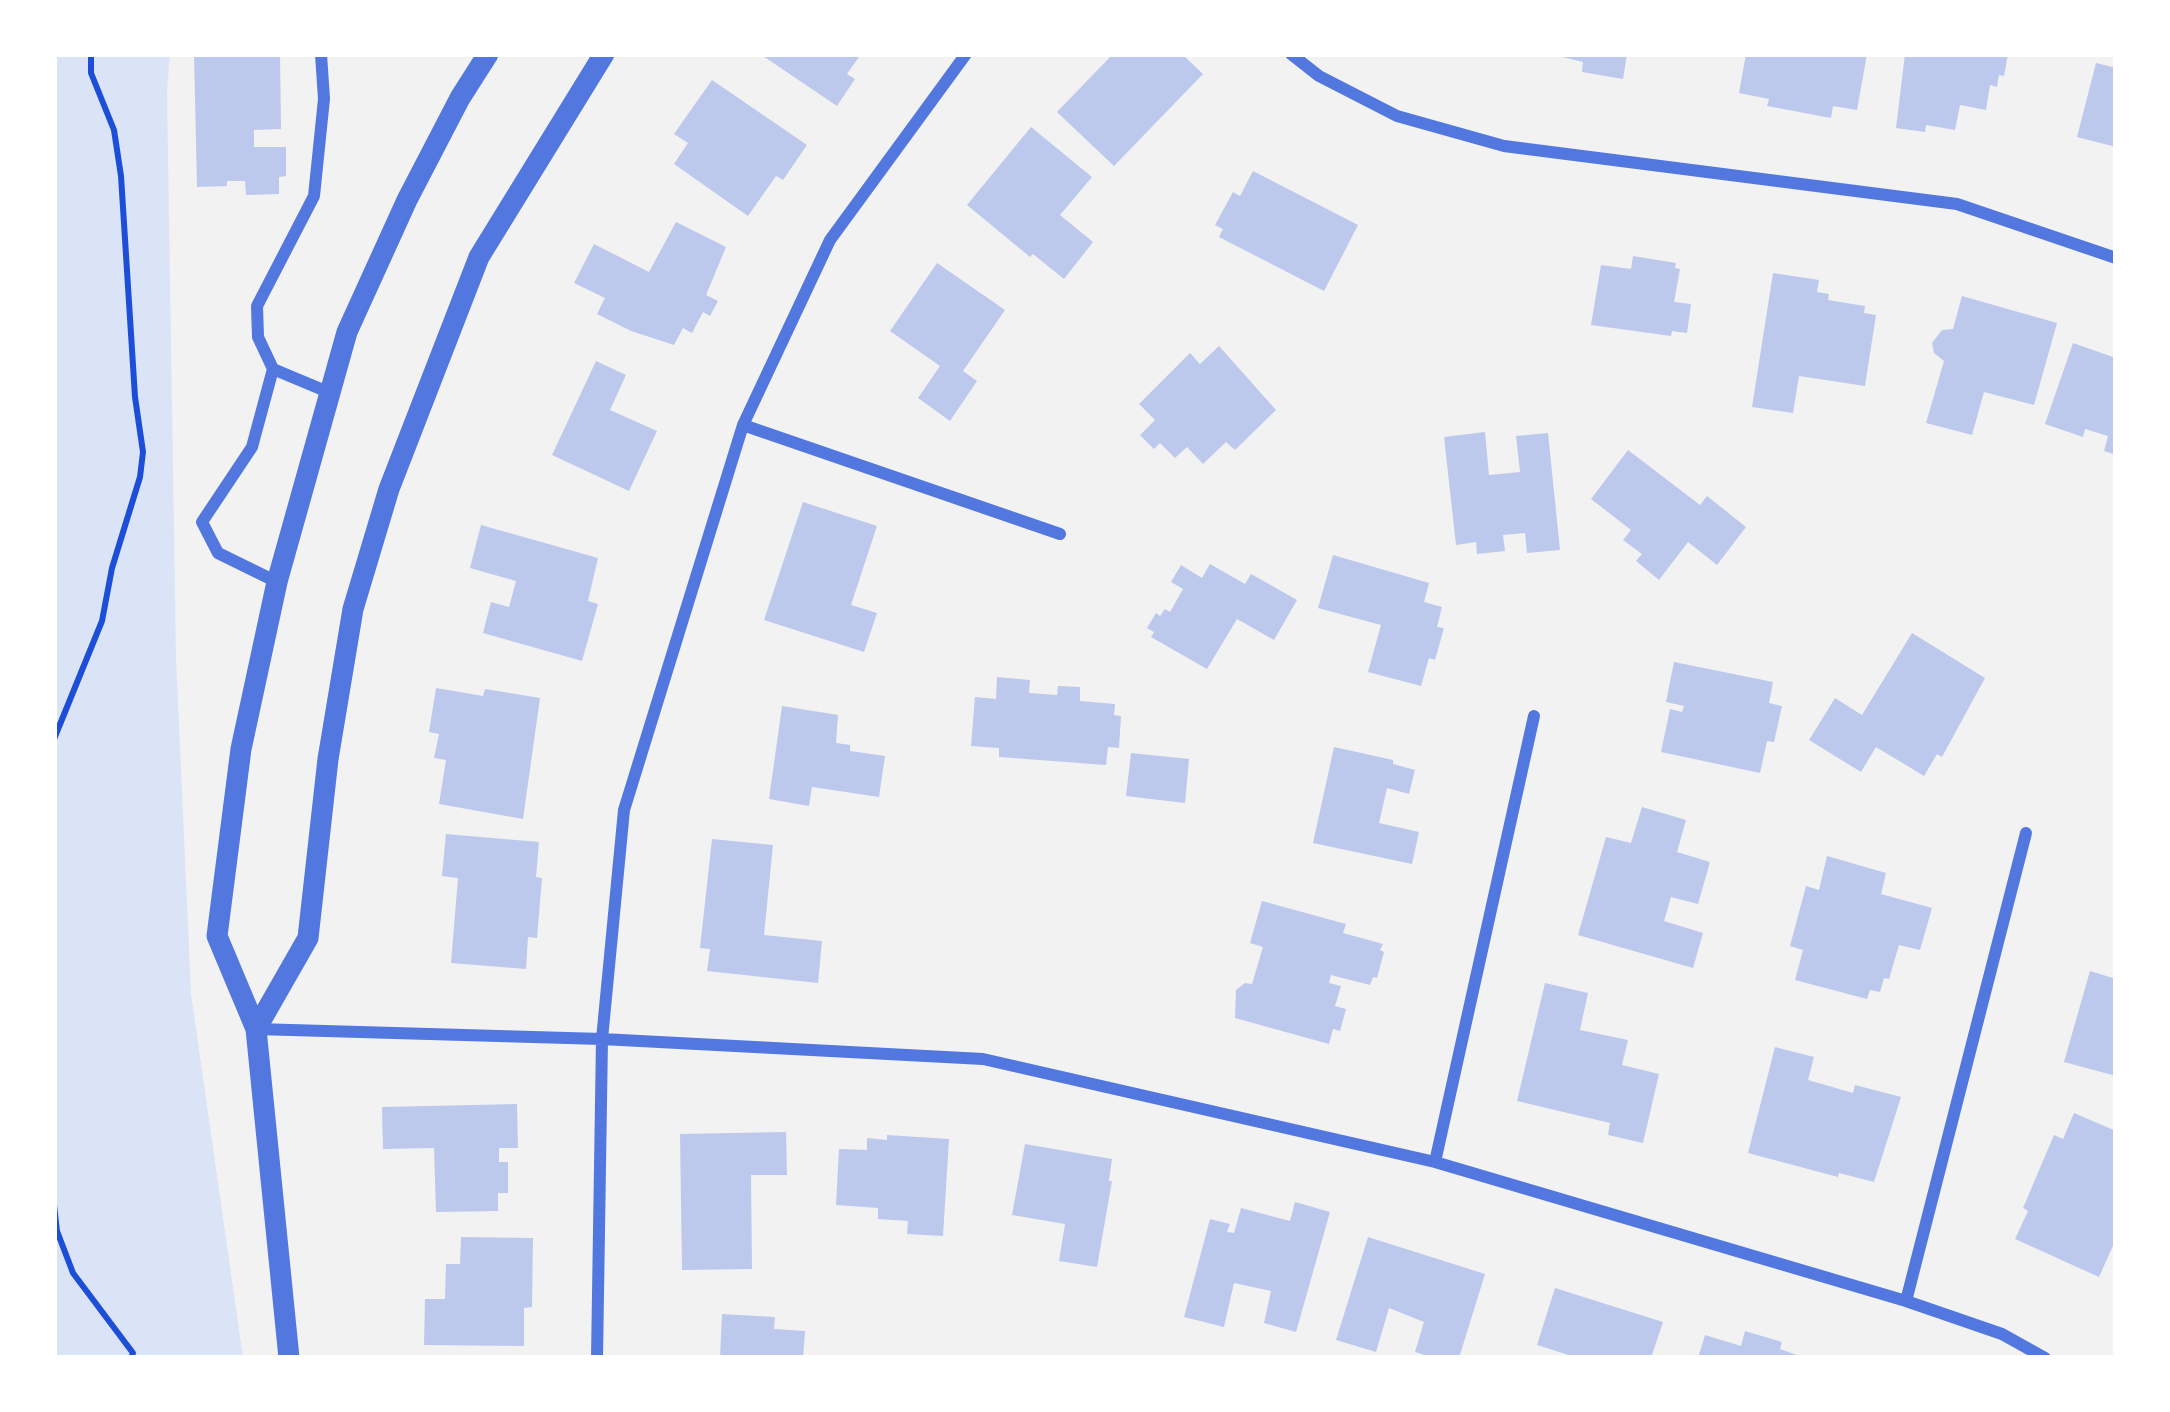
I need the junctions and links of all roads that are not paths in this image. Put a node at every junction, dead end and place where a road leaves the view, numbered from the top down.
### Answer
1 (321, 54) edge
2 (488, 54) edge
3 (604, 54) edge
4 (966, 54) edge
5 (1291, 54) edge
6 (2116, 258) edge
7 (274, 369) junction
8 (328, 392) junction
9 (743, 424) junction
10 (1060, 534) dead end
11 (277, 582) junction
12 (1534, 716) dead end
13 (2026, 833) dead end
14 (256, 1029) junction
15 (602, 1039) junction
16 (1435, 1162) junction
17 (1906, 1301) junction
18 (289, 1358) edge
19 (597, 1358) edge
20 (2045, 1358) edge

1 - 7 street
2 - 8 street
3 - 14 street
4 - 9 street
5 - 6 street
7 - 8 street
7 - 11 street
8 - 11 street
9 - 10 street
9 - 15 street
11 - 14 street
12 - 16 street
13 - 17 street
14 - 15 street
14 - 18 street
15 - 16 street
15 - 19 street
16 - 17 street
17 - 20 street

